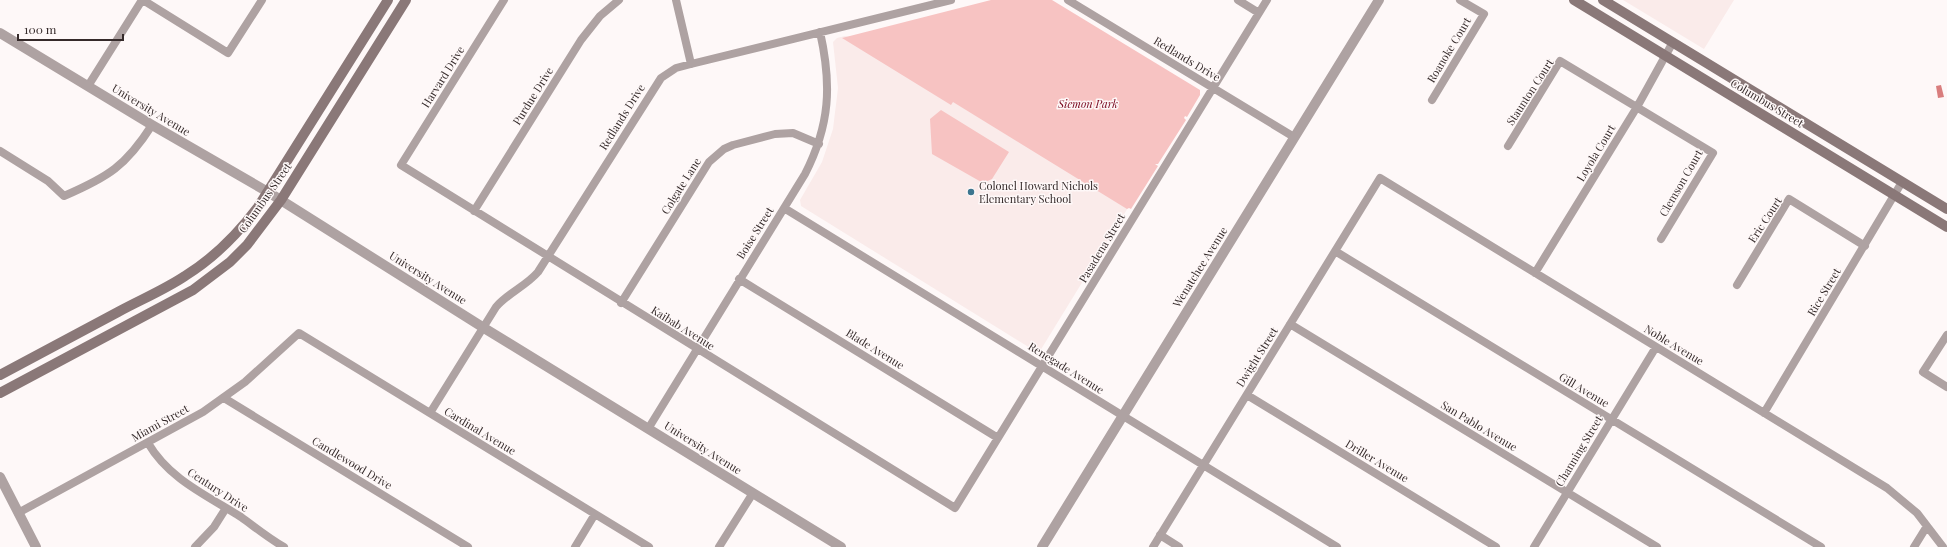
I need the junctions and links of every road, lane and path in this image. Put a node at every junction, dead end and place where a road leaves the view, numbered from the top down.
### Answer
1 (143, 0) edge
2 (262, 0) edge
3 (388, 0) edge
4 (406, 0) edge
5 (504, 0) edge
6 (620, 0) edge
7 (676, 0) edge
8 (951, 0) edge
9 (1068, 0) edge
10 (1238, 0) edge
11 (1267, 0) edge
12 (1379, 0) edge
13 (1460, 0) edge
14 (1574, 0) edge
15 (1603, 0) edge
16 (1259, 13) junction
17 (820, 32) junction
18 (0, 33) edge
19 (1673, 42) junction
20 (1665, 56) junction
21 (691, 64) junction
22 (88, 86) junction
23 (1213, 88) junction
24 (1432, 100) dead end
25 (1636, 107) junction
26 (152, 125) junction
27 (1294, 138) junction
28 (819, 144) junction
29 (1508, 146) dead end
30 (0, 151) edge
31 (401, 165) joint
32 (1380, 178) joint
33 (1902, 182) junction
34 (268, 192) junction
35 (1895, 195) junction
36 (281, 200) junction
37 (784, 208) junction
38 (1947, 209) edge
39 (474, 211) junction
40 (1947, 227) edge
41 (1661, 239) dead end
42 (1865, 246) junction
43 (1335, 251) junction
44 (548, 257) junction
45 (1535, 273) junction
46 (740, 279) junction
47 (1737, 285) dead end
48 (621, 303) junction
49 (1290, 324) junction
50 (484, 328) junction
51 (299, 333) joint
52 (1947, 335) edge
53 (1656, 347) junction
54 (696, 349) junction
55 (1042, 366) junction
56 (0, 375) edge
57 (1947, 387) edge
58 (0, 392) edge
59 (1247, 395) junction
60 (224, 398) junction
61 (1764, 412) junction
62 (430, 413) junction
63 (1123, 416) junction
64 (1612, 420) junction
65 (648, 429) junction
66 (998, 438) junction
67 (148, 442) junction
68 (1204, 465) junction
69 (0, 477) edge
70 (1567, 492) junction
71 (753, 493) junction
72 (226, 508) junction
73 (955, 508) joint
74 (18, 513) junction
75 (595, 514) junction
76 (1927, 526) junction
77 (1160, 535) junction
78 (36, 547) edge
79 (196, 547) edge
80 (284, 547) edge
81 (468, 547) edge
82 (575, 547) edge
83 (649, 547) edge
84 (719, 547) edge
85 (841, 547) edge
86 (1042, 547) edge
87 (1153, 547) edge
88 (1179, 547) edge
89 (1338, 547) edge
90 (1496, 547) edge
91 (1534, 547) edge
92 (1656, 547) edge
93 (1821, 547) edge
94 (1914, 547) edge
95 (1943, 547) edge

1 - 2 street
1 - 22 street
3 - 34 main road, Columbus Street
4 - 36 main road, Columbus Street
5 - 31 street, Harvard Drive
6 - 39 street, Purdue Drive
7 - 21 street
8 - 17 street, Redlands Drive
9 - 23 street, Redlands Drive
10 - 16 street
11 - 16 street, Pasadena Street
12 - 27 street, Wenatchee Avenue
13 - 24 street, Roanoke Court
14 - 20 main road, Columbus Street
15 - 19 main road, Columbus Street
16 - 23 street, Pasadena Street
17 - 21 street, Redlands Drive
17 - 28 street, Boise Street
18 - 22 street, University Avenue
19 - 20 street, Loyola Court
19 - 33 main road, Columbus Street
20 - 25 street, Loyola Court
20 - 35 main road, Columbus Street
21 - 44 street, Redlands Drive
22 - 26 street, University Avenue
23 - 27 street, Redlands Drive
23 - 55 street, Pasadena Street
25 - 29 street, Staunton Court
25 - 41 street, Clemson Court
25 - 45 street, Loyola Court
26 - 30 street
26 - 34 street, University Avenue
27 - 63 street, Wenatchee Avenue
28 - 37 street, Boise Street
28 - 48 street, Colgate Lane
31 - 39 street, Kaibab Avenue
32 - 43 street, Dwight Street
32 - 45 street, Noble Avenue
33 - 35 street, Rice Street
33 - 38 main road, Columbus Street
34 - 36 street, University Avenue
34 - 56 main road, Columbus Street
35 - 40 main road, Columbus Street
35 - 42 street, Rice Street
36 - 50 street, University Avenue
36 - 58 main road, Columbus Street
37 - 46 street, Boise Street
37 - 55 street, Renegade Avenue
39 - 44 street, Kaibab Avenue
42 - 47 street, Eric Court
42 - 61 street, Rice Street
43 - 49 street, Dwight Street
43 - 64 street, Gill Avenue
44 - 48 street, Kaibab Avenue
44 - 50 street, Redlands Drive
45 - 53 street, Noble Avenue
46 - 54 street, Boise Street
46 - 66 street, Blade Avenue
48 - 54 street, Kaibab Avenue
49 - 59 street, Dwight Street
49 - 70 street, San Pablo Avenue
50 - 62 street, Redlands Drive
50 - 65 street, University Avenue
51 - 60 street, Miami Street
51 - 62 street, Cardinal Avenue
52 - 57 street
53 - 61 street, Noble Avenue
53 - 64 street, Channing Street
54 - 65 street, Boise Street
54 - 73 street, Kaibab Avenue
55 - 63 street, Renegade Avenue
55 - 66 street, Pasadena Street
59 - 68 street, Dwight Street
59 - 90 street, Driller Avenue
60 - 67 street, Miami Street
60 - 81 street, Candlewood Drive
61 - 76 street, Noble Avenue
62 - 75 street, Cardinal Avenue
63 - 68 street, Renegade Avenue
63 - 86 street, Wenatchee Avenue
64 - 70 street, Channing Street
64 - 93 street, Gill Avenue
65 - 71 street, University Avenue
66 - 73 street, Pasadena Street
67 - 72 street, Century Drive
67 - 74 street, Miami Street
68 - 77 street, Dwight Street
68 - 89 street, Renegade Avenue
69 - 74 street
70 - 91 street, Channing Street
70 - 92 street, San Pablo Avenue
71 - 84 street
71 - 85 street, University Avenue
72 - 79 street
72 - 80 street, Century Drive
74 - 78 street
75 - 82 street
75 - 83 street, Cardinal Avenue
76 - 94 street
76 - 95 street, Noble Avenue
77 - 87 street, Dwight Street
77 - 88 street

